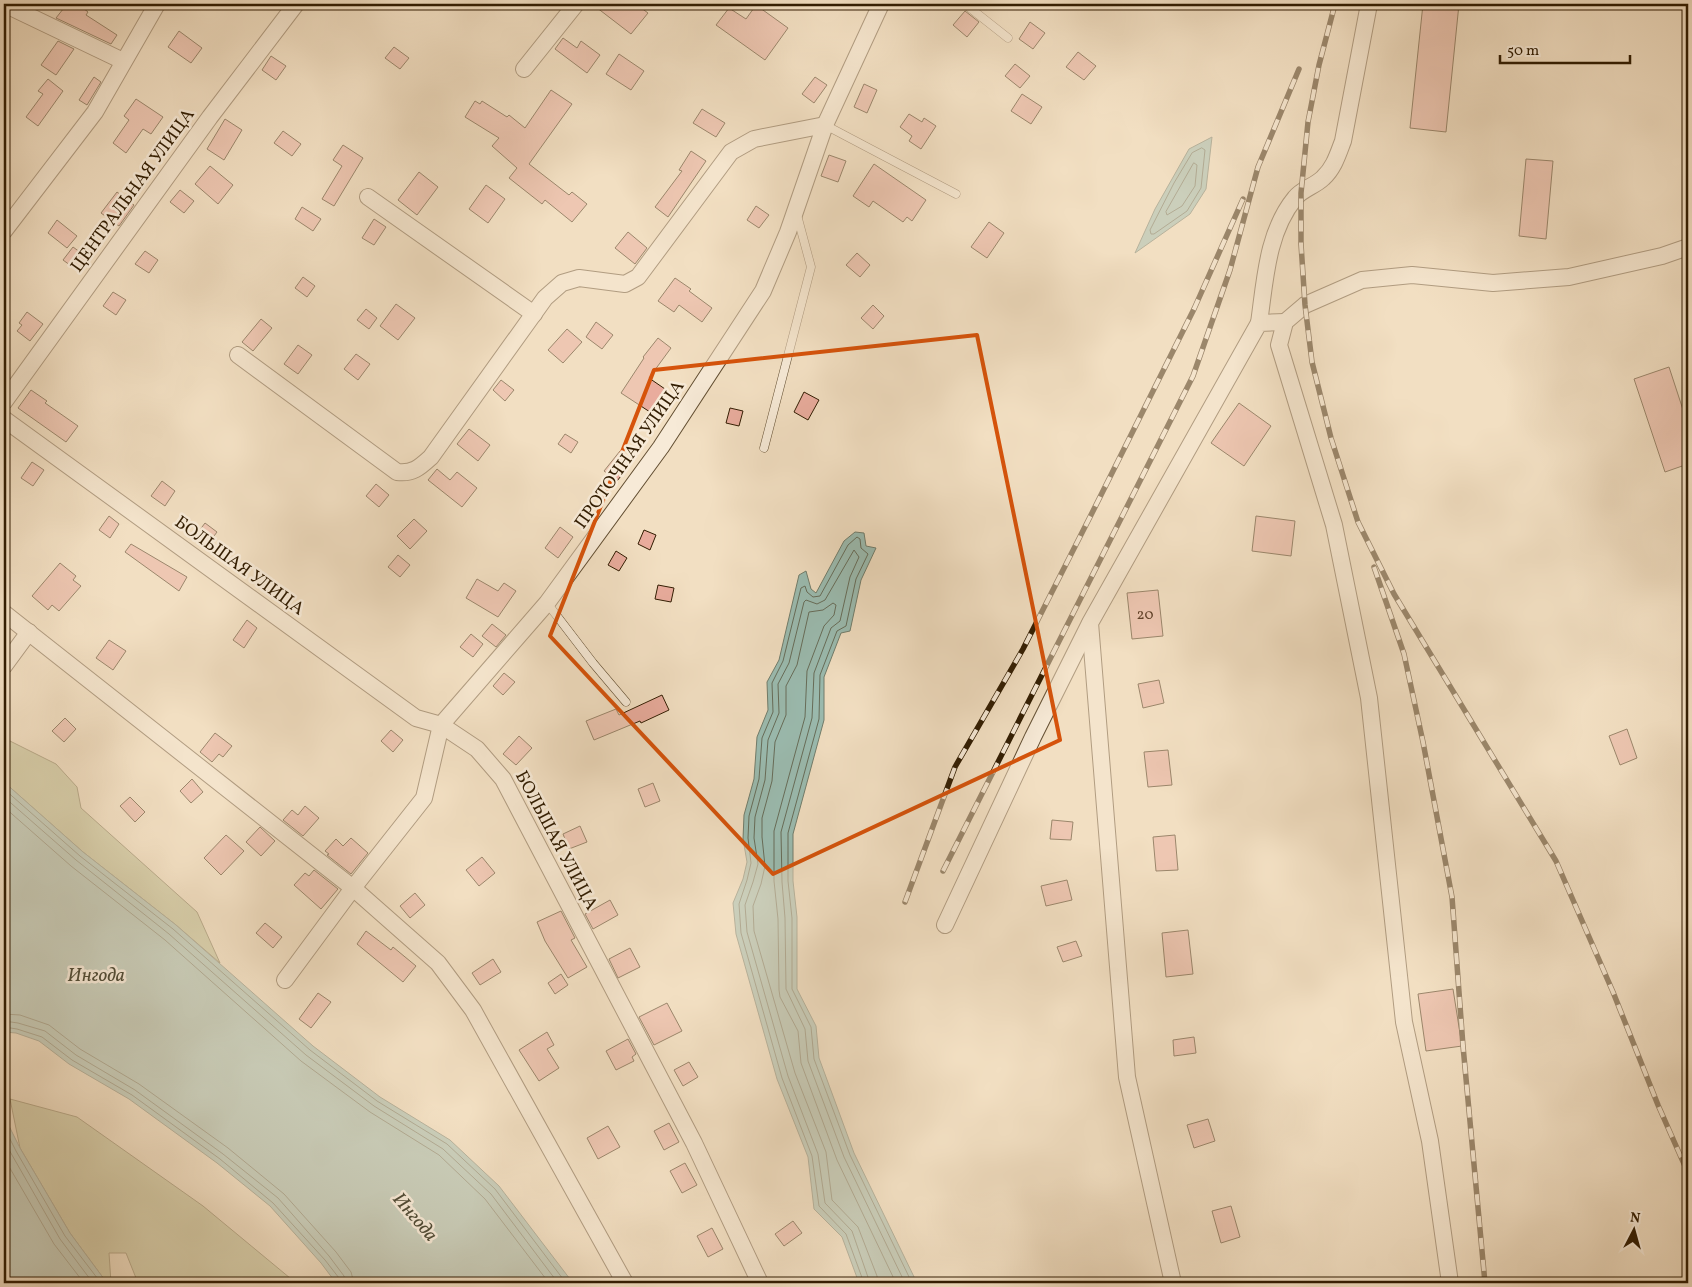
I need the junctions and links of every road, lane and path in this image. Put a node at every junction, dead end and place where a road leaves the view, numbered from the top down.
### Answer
1 (4, 4) edge
2 (158, 4) edge
3 (296, 4) edge
4 (576, 4) edge
5 (882, 4) edge
6 (965, 4) edge
7 (1369, 4) edge
8 (1008, 38) dead end
9 (124, 61) junction
10 (524, 69) dead end
11 (825, 125) junction
12 (956, 194) dead end
13 (368, 197) dead end
14 (795, 211) junction
15 (4, 231) edge
16 (1688, 247) edge
17 (534, 314) junction
18 (1284, 322) junction
19 (1259, 323) junction
20 (238, 355) dead end
21 (4, 402) edge
22 (4, 419) edge
23 (764, 448) dead end
24 (547, 603) junction
25 (4, 613) edge
26 (1090, 624) junction
27 (28, 632) junction
28 (4, 666) edge
29 (626, 702) dead end
30 (441, 725) junction
31 (353, 888) junction
32 (945, 925) dead end
33 (285, 980) dead end
34 (625, 1283) edge
35 (760, 1283) edge
36 (1173, 1283) edge
37 (1450, 1283) edge

1 - 9 street
2 - 9 street
3 - 21 street, ЦЕНТРАЛЬНАЯ УЛИЦА
4 - 10 street
5 - 11 street, ПРОТОЧНАЯ УЛИЦА
6 - 8 lane
7 - 19 street
9 - 15 street
11 - 12 lane
11 - 14 street, ПРОТОЧНАЯ УЛИЦА
11 - 17 street
13 - 17 street
14 - 23 lane
14 - 24 street, ПРОТОЧНАЯ УЛИЦА
16 - 18 street
17 - 20 street
18 - 19 street
18 - 37 street
19 - 26 street
22 - 30 street, БОЛЬШАЯ УЛИЦА
24 - 29 lane
24 - 30 street, ПРОТОЧНАЯ УЛИЦА
25 - 27 street
26 - 32 street
26 - 36 street
27 - 28 street
27 - 31 street
30 - 31 street, ПРОТОЧНАЯ УЛИЦА
30 - 35 street, БОЛЬШАЯ УЛИЦА
31 - 33 street, ПРОТОЧНАЯ УЛИЦА
31 - 34 street

